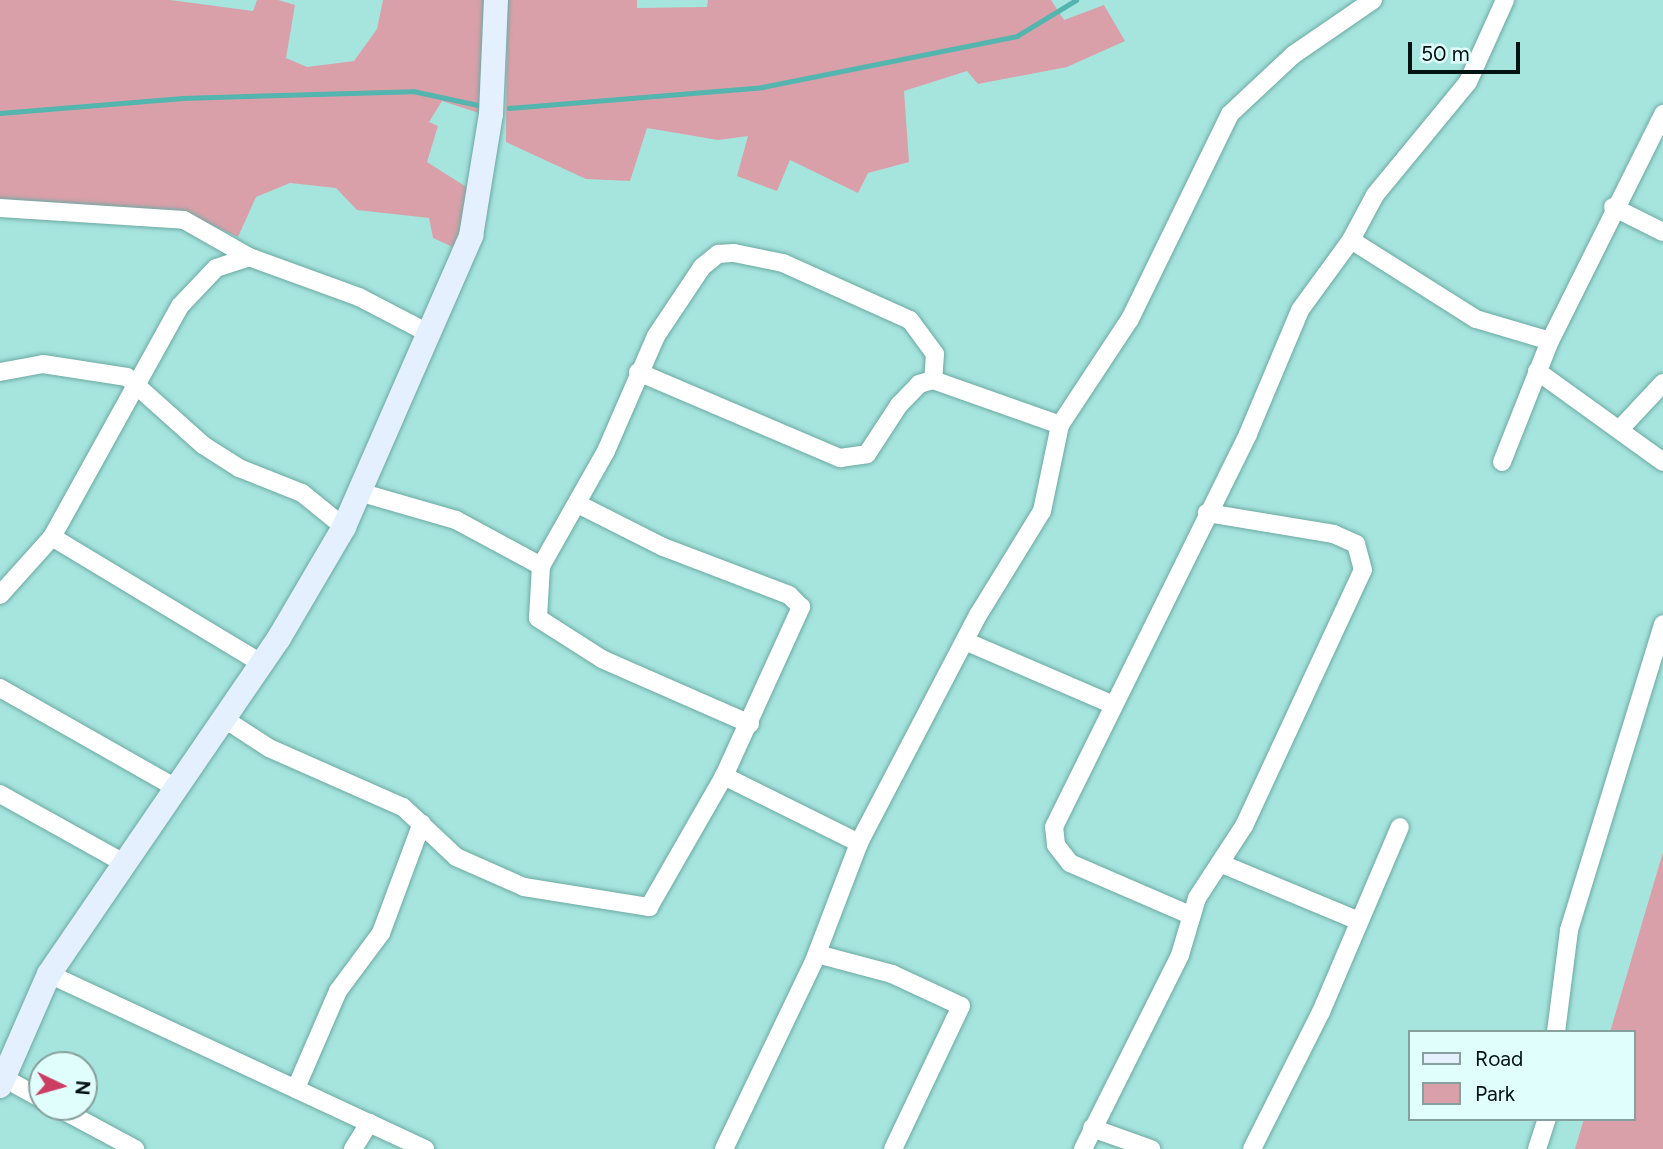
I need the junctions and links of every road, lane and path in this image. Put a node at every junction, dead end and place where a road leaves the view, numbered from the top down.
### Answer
1 (496, 0) edge
2 (1373, 0) edge
3 (1505, 0) edge
4 (1663, 114) edge
5 (1613, 207) junction
6 (0, 208) edge
7 (1663, 232) edge
8 (1351, 240) junction
9 (249, 257) junction
10 (429, 334) junction
11 (1550, 341) junction
12 (1537, 371) junction
13 (0, 372) edge
14 (638, 372) junction
15 (933, 380) junction
16 (1663, 383) edge
17 (139, 385) junction
18 (1060, 425) junction
19 (1620, 429) junction
20 (1502, 462) dead end
21 (1663, 462) edge
22 (359, 492) junction
23 (578, 504) junction
24 (1208, 513) junction
25 (344, 527) junction
26 (52, 537) junction
27 (541, 566) junction
28 (0, 595) edge
29 (1663, 624) edge
30 (965, 641) junction
31 (261, 663) junction
32 (0, 688) edge
33 (1111, 704) junction
34 (223, 718) junction
35 (750, 724) junction
36 (724, 776) junction
37 (174, 787) junction
38 (0, 794) edge
39 (422, 823) junction
40 (1400, 827) dead end
41 (859, 843) junction
42 (122, 862) junction
43 (1222, 864) junction
44 (1190, 915) junction
45 (1359, 920) junction
46 (817, 954) junction
47 (49, 974) junction
48 (1556, 1030) edge
49 (2, 1082) edge
50 (296, 1088) junction
51 (28, 1093) edge
52 (83, 1121) edge
53 (1546, 1121) edge
54 (369, 1123) junction
55 (1093, 1128) junction
56 (135, 1149) edge
57 (353, 1149) edge
58 (425, 1149) edge
59 (724, 1149) edge
60 (893, 1149) edge
61 (1083, 1149) edge
62 (1151, 1149) edge
63 (1252, 1149) edge
64 (1537, 1149) edge

1 - 10 street
2 - 18 street
3 - 8 street
4 - 5 street
5 - 7 street
5 - 11 street
6 - 9 street
8 - 11 street
8 - 24 street
9 - 10 street
9 - 17 street
10 - 22 street
11 - 12 street
12 - 19 street
12 - 20 street
13 - 17 street
14 - 15 street
14 - 15 street
14 - 23 street
15 - 18 street
16 - 19 street
17 - 25 street
17 - 26 street
18 - 30 street
19 - 21 street
22 - 25 street
22 - 27 street
23 - 27 street
23 - 35 street
24 - 33 street
24 - 43 street
25 - 31 street
26 - 28 street
26 - 31 street
27 - 35 street
29 - 48 street
30 - 33 street
30 - 41 street
31 - 34 street
32 - 37 street
33 - 44 street
34 - 37 street
34 - 39 street
35 - 36 street
36 - 39 street
36 - 41 street
37 - 42 street
38 - 42 street
39 - 50 street
40 - 45 street
41 - 46 street
42 - 47 street
43 - 44 street
43 - 45 street
44 - 55 street
45 - 63 street
46 - 59 street
46 - 60 street
47 - 49 street
47 - 50 street
49 - 51 street
50 - 54 street
52 - 56 street
53 - 64 street
54 - 57 street
54 - 58 street
55 - 61 street
55 - 62 street

